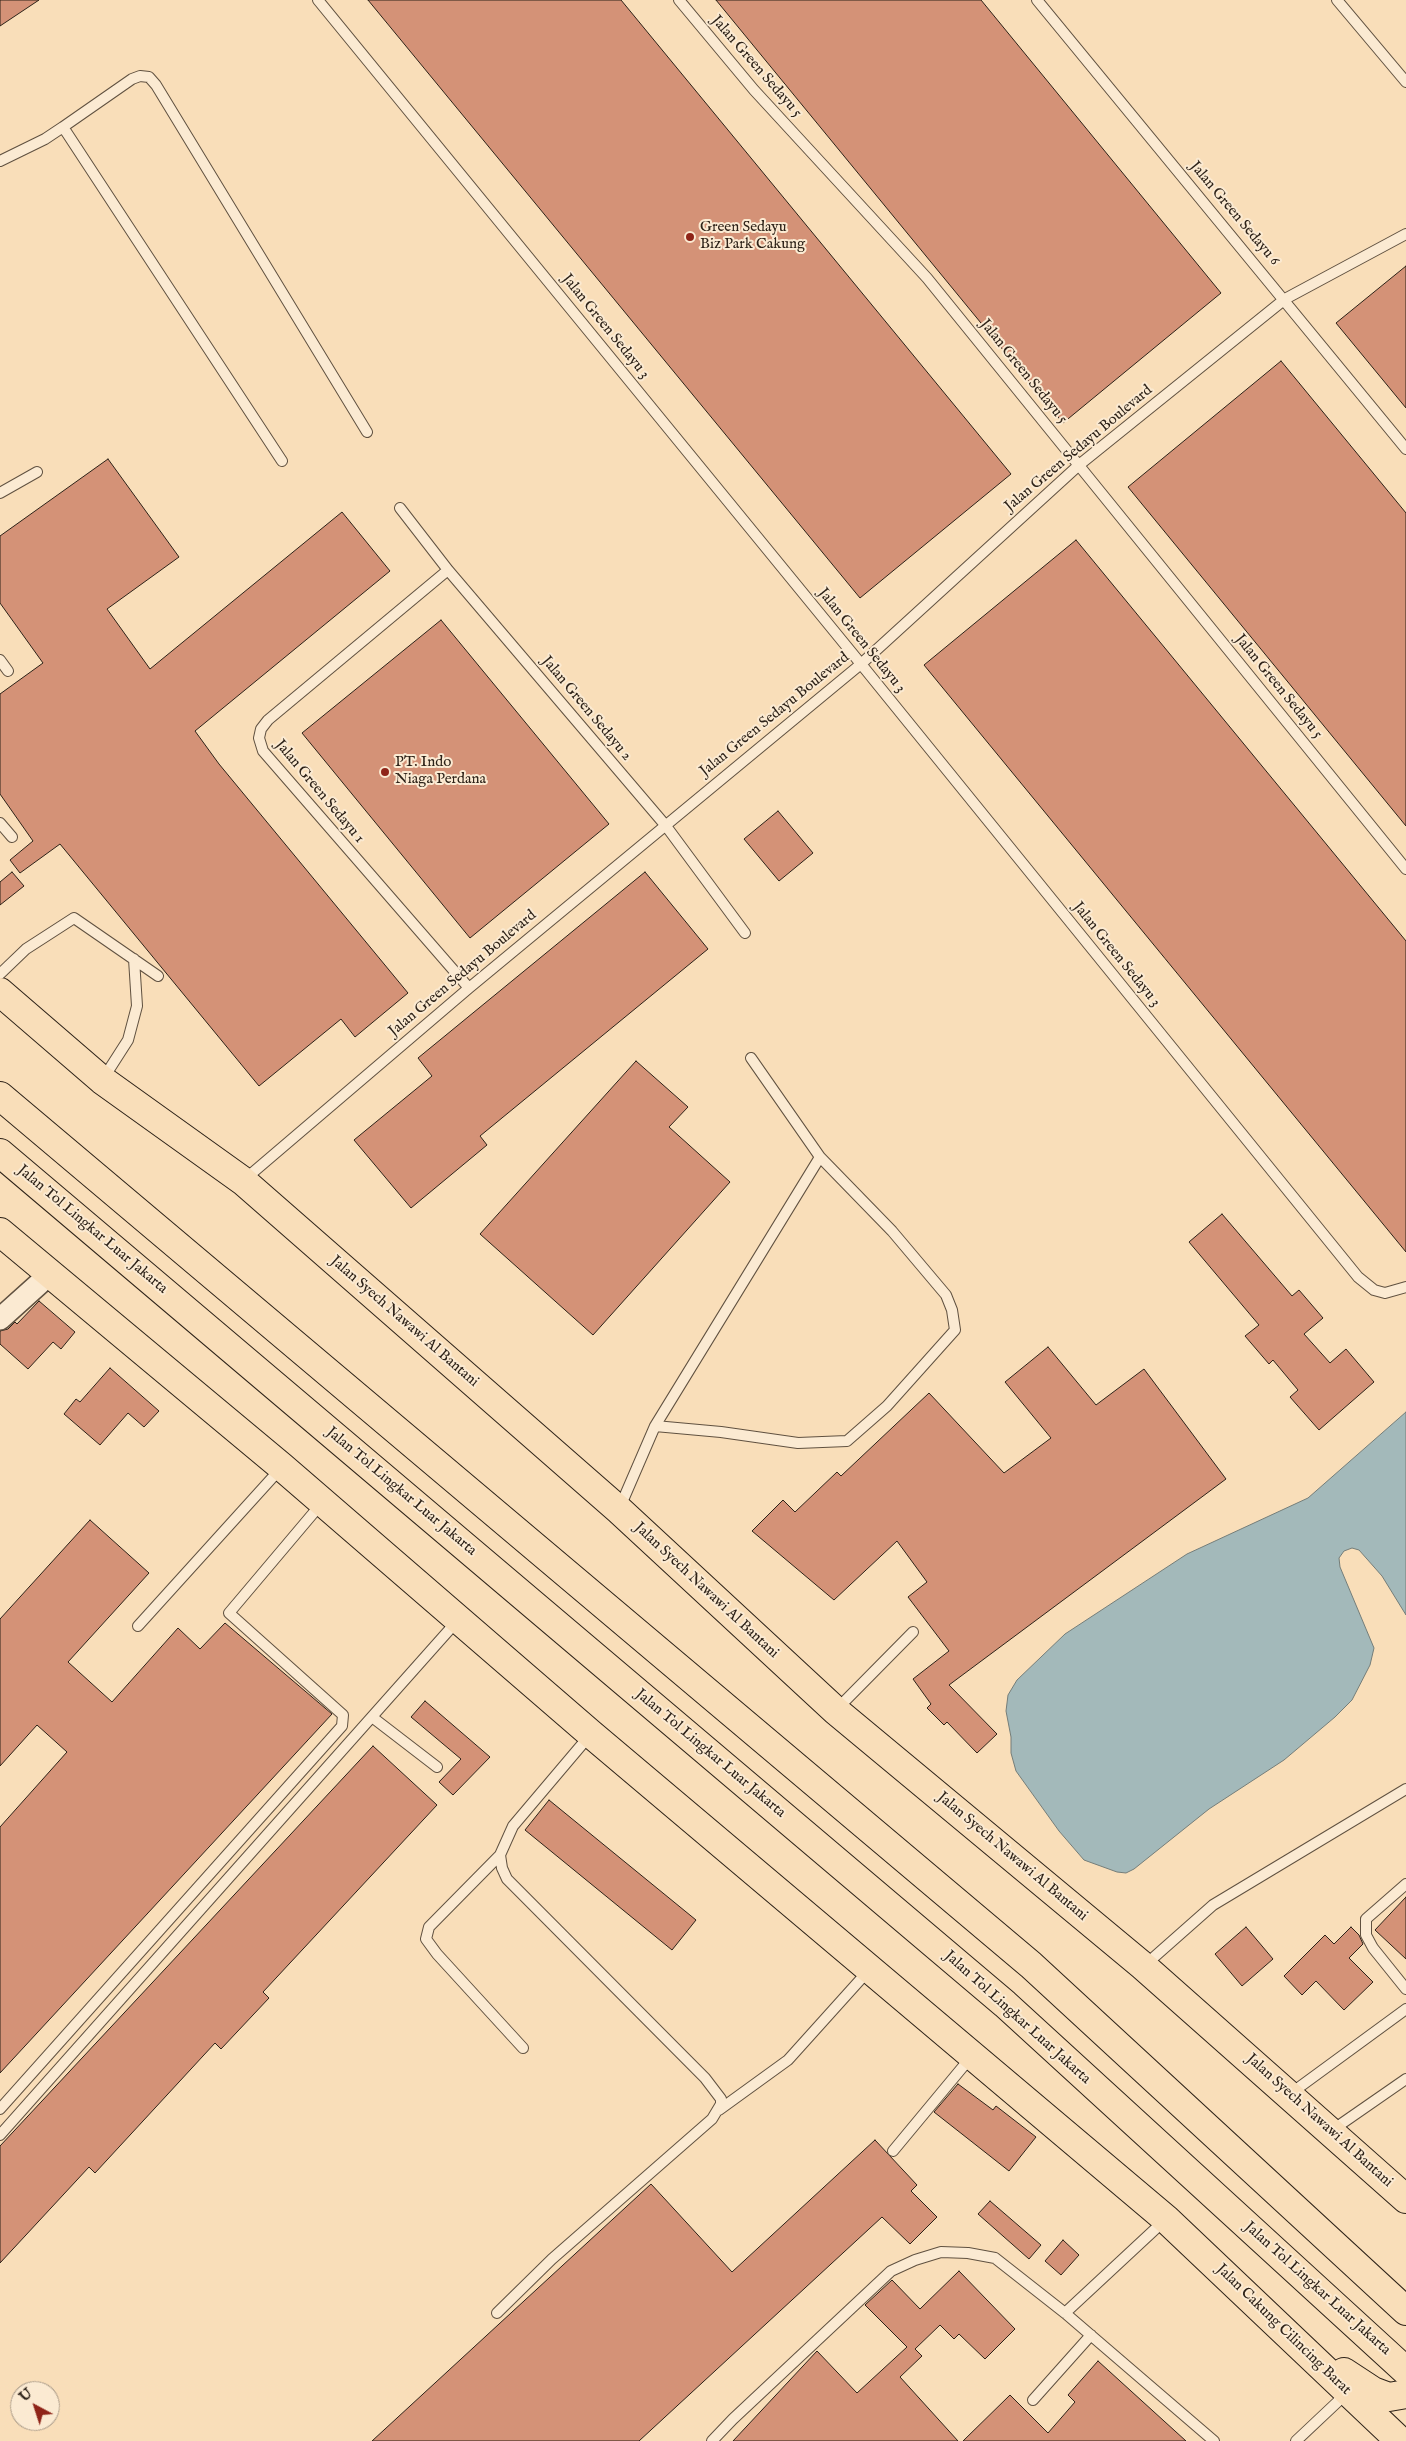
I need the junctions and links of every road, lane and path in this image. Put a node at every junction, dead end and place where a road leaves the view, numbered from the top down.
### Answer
1 (318, 0) edge
2 (679, 0) edge
3 (1037, 0) edge
4 (1336, 0) edge
5 (1406, 82) edge
6 (63, 127) junction
7 (0, 161) edge
8 (1406, 234) edge
9 (1285, 299) junction
10 (367, 432) dead end
11 (1406, 449) edge
12 (282, 461) dead end
13 (1079, 465) junction
14 (37, 472) dead end
15 (0, 492) edge
16 (400, 508) dead end
17 (448, 570) junction
18 (0, 660) edge
19 (862, 664) junction
20 (8, 671) dead end
21 (0, 823) edge
22 (666, 826) junction
23 (12, 837) dead end
24 (1406, 869) edge
25 (745, 933) dead end
26 (134, 959) junction
27 (0, 974) edge
28 (158, 976) dead end
29 (469, 988) junction
30 (0, 992) edge
31 (751, 1058) dead end
32 (102, 1080) junction
33 (0, 1096) edge
34 (0, 1153) edge
35 (820, 1157) junction
36 (243, 1181) junction
37 (0, 1232) edge
38 (50, 1274) junction
39 (1406, 1287) edge
40 (0, 1319) edge
41 (655, 1426) junction
42 (282, 1467) junction
43 (323, 1502) junction
44 (618, 1510) junction
45 (459, 1619) junction
46 (138, 1626) dead end
47 (913, 1632) dead end
48 (836, 1711) junction
49 (372, 1717) junction
50 (591, 1734) junction
51 (437, 1767) dead end
52 (1406, 1789) edge
53 (500, 1855) junction
54 (1406, 1884) edge
55 (1143, 1966) junction
56 (870, 1969) junction
57 (1406, 1989) edge
58 (1406, 2008) edge
59 (523, 2048) dead end
60 (972, 2056) junction
61 (1406, 2079) edge
62 (1290, 2095) junction
63 (0, 2109) edge
64 (719, 2110) junction
65 (1331, 2132) junction
66 (0, 2135) edge
67 (893, 2151) dead end
68 (1405, 2199) edge
69 (1166, 2219) junction
70 (1406, 2311) edge
71 (497, 2313) dead end
72 (1065, 2314) junction
73 (1284, 2332) junction
74 (1090, 2335) junction
75 (1406, 2370) edge
76 (1348, 2392) junction
77 (1406, 2394) edge
78 (1033, 2400) dead end
79 (1298, 2439) edge
80 (712, 2441) edge
81 (1214, 2441) edge
82 (1400, 2441) edge

1 - 19 lane, Jalan Green Sedayu 3
2 - 13 lane, Jalan Green Sedayu 5
3 - 9 lane, Jalan Green Sedayu 6
4 - 5 lane
6 - 7 lane
6 - 10 lane
6 - 12 lane
8 - 9 lane, Jalan Green Sedayu Boulevard
9 - 11 lane, Jalan Green Sedayu 6
9 - 13 lane, Jalan Green Sedayu Boulevard
13 - 19 lane, Jalan Green Sedayu Boulevard
13 - 24 lane, Jalan Green Sedayu 5
14 - 15 lane
16 - 17 lane, Jalan Green Sedayu 2
17 - 22 lane, Jalan Green Sedayu 2
17 - 29 lane, Jalan Green Sedayu 1
18 - 20 lane
19 - 22 lane, Jalan Green Sedayu Boulevard
19 - 39 lane, Jalan Green Sedayu 3
21 - 23 lane
22 - 25 lane, Jalan Green Sedayu 2
22 - 29 lane, Jalan Green Sedayu Boulevard
26 - 27 lane
26 - 28 lane
26 - 32 lane
29 - 36 lane, Jalan Green Sedayu Boulevard
30 - 32 highway, Jalan Syech Nawawi Al Bantani
31 - 35 lane
32 - 36 highway, Jalan Syech Nawawi Al Bantani
33 - 70 highway
34 - 75 highway, Jalan Tol Lingkar Luar Jakarta
35 - 41 lane
35 - 41 lane
36 - 44 highway, Jalan Syech Nawawi Al Bantani
37 - 38 highway
38 - 40 street
38 - 42 highway
41 - 44 lane
42 - 43 highway
42 - 46 lane
43 - 45 highway
43 - 63 lane
44 - 48 highway, Jalan Syech Nawawi Al Bantani
45 - 49 lane
45 - 50 highway
47 - 48 lane
48 - 55 highway, Jalan Syech Nawawi Al Bantani
49 - 51 lane
49 - 66 lane
50 - 53 lane
50 - 56 highway
52 - 55 lane
53 - 59 lane
53 - 64 lane
54 - 57 lane
55 - 62 highway, Jalan Syech Nawawi Al Bantani
56 - 60 highway
56 - 64 lane
58 - 62 lane
60 - 67 lane
60 - 69 highway
61 - 65 lane
62 - 65 highway, Jalan Syech Nawawi Al Bantani
64 - 71 lane
65 - 68 highway, Jalan Syech Nawawi Al Bantani
69 - 72 lane
69 - 73 highway, Jalan Cakung Cilincing Barat
72 - 74 lane
72 - 80 lane
73 - 76 highway, Jalan Cakung Cilincing Barat
73 - 77 highway
74 - 78 lane
74 - 81 lane
76 - 79 lane
76 - 82 highway, Jalan Cakung Cilincing Barat

